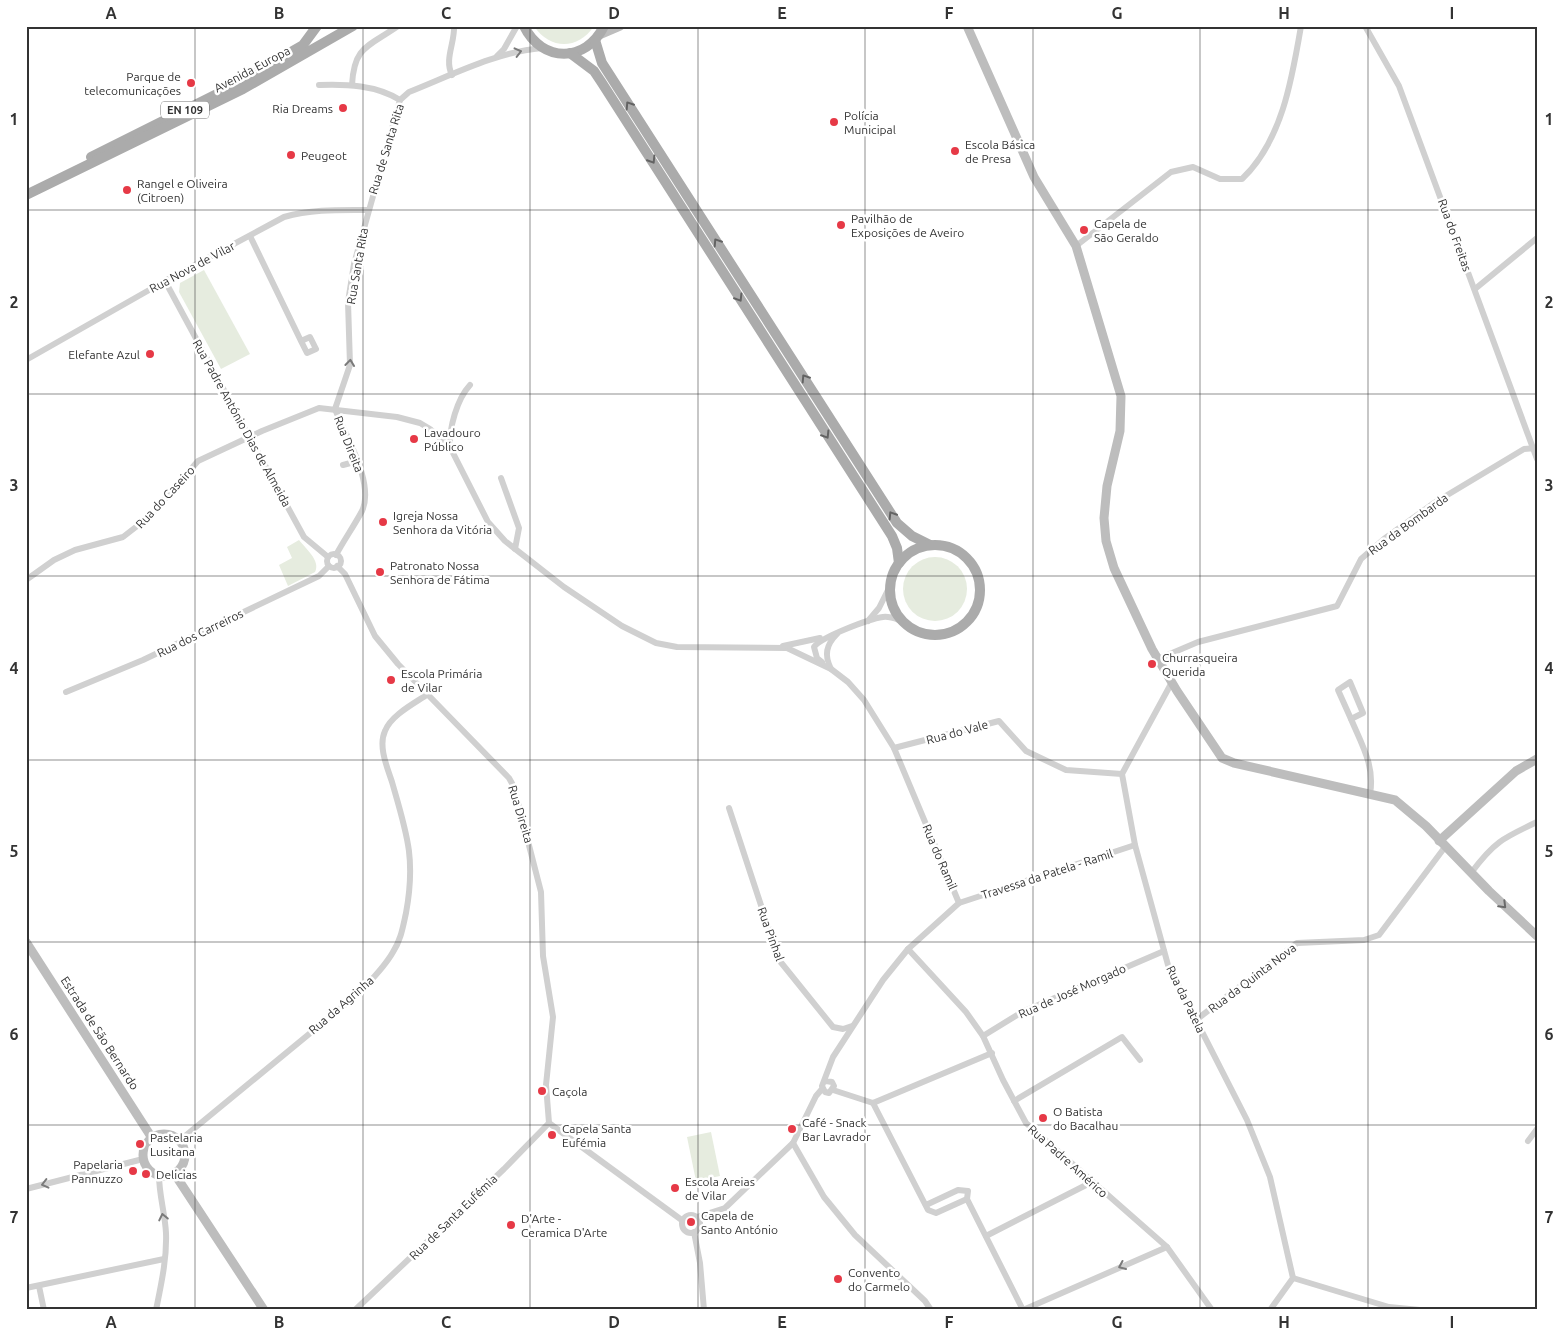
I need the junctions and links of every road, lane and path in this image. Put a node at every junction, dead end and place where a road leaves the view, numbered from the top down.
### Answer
1 (317, 26) edge
2 (340, 26) edge
3 (352, 26) edge
4 (398, 26) edge
5 (454, 26) edge
6 (517, 26) edge
7 (524, 26) edge
8 (620, 26) edge
9 (967, 26) edge
10 (1300, 26) edge
11 (1365, 26) edge
12 (599, 34) edge
13 (542, 48) junction
14 (570, 53) junction
15 (494, 59) junction
16 (452, 75) junction
17 (319, 85) dead end
18 (352, 85) junction
19 (234, 86) junction
20 (400, 100) junction
21 (26, 189) edge
22 (26, 195) edge
23 (368, 210) junction
24 (250, 236) junction
25 (1537, 238) edge
26 (1076, 246) junction
27 (165, 281) junction
28 (1475, 289) junction
29 (301, 341) dead end
30 (26, 360) edge
31 (470, 385) dead end
32 (335, 409) junction
33 (450, 447) junction
34 (1535, 448) edge
35 (1537, 459) edge
36 (358, 461) junction
37 (343, 466) dead end
38 (501, 478) dead end
39 (930, 545) junction
40 (515, 549) junction
41 (336, 555) junction
42 (328, 557) junction
43 (899, 562) junction
44 (329, 566) junction
45 (337, 566) junction
46 (26, 580) edge
47 (890, 586) junction
48 (868, 621) junction
49 (902, 622) junction
50 (838, 633) junction
51 (829, 635) junction
52 (779, 647) junction
53 (1158, 659) junction
54 (831, 669) junction
55 (1172, 682) junction
56 (66, 692) dead end
57 (428, 694) junction
58 (1351, 719) junction
59 (894, 748) junction
60 (1537, 759) edge
61 (1122, 774) junction
62 (1370, 794) junction
63 (728, 808) dead end
64 (1537, 822) edge
65 (1442, 844) junction
66 (1135, 845) junction
67 (1472, 873) junction
68 (959, 903) junction
69 (1537, 936) edge
70 (26, 942) edge
71 (908, 949) junction
72 (1164, 951) junction
73 (1196, 1020) junction
74 (852, 1026) junction
75 (983, 1036) junction
76 (992, 1053) junction
77 (1140, 1060) dead end
78 (826, 1081) junction
79 (822, 1090) junction
80 (833, 1090) junction
81 (1014, 1101) junction
82 (873, 1102) junction
83 (549, 1123) junction
84 (1537, 1129) edge
85 (152, 1138) junction
86 (179, 1140) junction
87 (1528, 1141) dead end
88 (793, 1143) junction
89 (143, 1159) junction
90 (174, 1174) junction
91 (159, 1175) junction
92 (1092, 1182) junction
93 (26, 1189) edge
94 (967, 1199) junction
95 (926, 1205) junction
96 (697, 1217) junction
97 (683, 1221) junction
98 (694, 1232) junction
99 (986, 1236) junction
100 (1167, 1247) junction
101 (164, 1259) junction
102 (1293, 1278) junction
103 (39, 1286) junction
104 (26, 1288) edge
105 (44, 1310) edge
106 (156, 1310) edge
107 (264, 1310) edge
108 (355, 1310) edge
109 (704, 1310) edge
110 (931, 1310) edge
111 (1023, 1310) edge
112 (1212, 1310) edge
113 (1270, 1310) edge
114 (1420, 1310) edge

1 - 19 main road
2 - 19 main road, Avenida Europa / EN 109
3 - 22 main road, Avenida Europa / EN 109
4 - 18 street
5 - 16 street
6 - 15 street
7 - 13 main road
8 - 12 street
9 - 26 street
10 - 26 street
11 - 28 street, Rua do Freitas
12 - 14 main road
39 -> 12 main road
13 - 14 main road
15 -> 13 street, Rua de Santa Rita
14 -> 43 main road
15 - 16 street, Rua de Santa Rita
16 - 20 street, Rua de Santa Rita
17 - 18 street
18 - 20 street
19 - 21 main road, Avenida Europa / EN 109
20 - 23 street, Rua de Santa Rita
23 - 24 street, Rua Nova de Vilar
32 -> 23 street, Rua Santa Rita
24 - 27 street, Rua Nova de Vilar
24 - 29 street
25 - 28 street
26 - 53 street
27 - 30 street, Rua Nova de Vilar
27 - 42 street, Rua Padre António Dias de Almeida, bridge
28 - 34 street, Rua do Freitas
31 - 33 street
32 - 33 street, Rua do Caseiro
32 - 36 street, Rua Direita
32 - 46 street, Rua do Caseiro
33 - 40 street
34 - 35 street, Rua do Freitas
34 - 53 street, Rua da Bombarda
36 - 37 street
36 - 41 street, Rua Direita
38 - 40 street
39 - 43 main road
39 - 49 main road
40 - 52 street
41 - 42 street
41 - 45 street
42 - 44 street
43 - 47 main road
44 - 45 street
44 - 56 street, Rua dos Carreiros
45 - 57 street, Rua Direita
47 - 48 street
47 - 49 main road
48 - 49 street
48 - 50 street
50 - 51 street
50 - 54 street
51 - 52 street
51 - 54 street
52 - 54 street
53 - 55 street
54 - 59 street, Rua do Ramil
55 - 61 street
55 - 62 street
57 - 83 street, Rua Direita
57 - 86 street, Rua da Agrinha
58 - 58 street
58 - 62 street
59 - 61 street, Rua do Vale
59 - 68 street, Rua do Ramil
60 - 65 street
61 - 66 street, Rua da Patela
62 - 65 street
63 - 74 street, Rua Pinhal
64 - 67 street
65 - 67 street
65 - 73 street, Rua da Quinta Nova
66 - 68 street, Travessa da Patela - Ramil
66 - 72 street, Rua da Patela
67 -> 69 street
68 - 71 street, Rua do Ramil
70 - 85 street, Estrada de São Bernardo
71 - 74 street, Rua do Ramil
71 - 75 street, Rua Padre Américo
72 - 73 street, Rua da Patela
72 - 75 street, Rua de José Morgado
73 - 102 street, Rua da Patela
74 - 78 street, Rua do Ramil
75 - 76 street, Rua Padre Américo
76 - 81 street, Rua Padre Américo
76 - 82 street
77 - 81 street
78 - 79 street
78 - 80 street
79 - 80 street
79 - 88 street
80 - 82 street
81 - 92 street, Rua Padre Américo
82 - 95 street
83 - 97 street
83 - 108 street, Rua de Santa Eufémia
84 - 87 street
85 - 86 street
85 - 89 street
86 - 90 street
88 - 96 street
88 - 110 street
89 - 91 street
89 -> 93 street
90 - 91 street
90 - 107 street
101 -> 91 street
92 - 99 street
92 - 100 street, Rua Padre Américo
94 - 95 street
94 - 95 street
94 - 99 street
96 - 97 street
96 - 98 street
97 - 98 street
98 - 109 street
99 - 111 street
100 -> 111 street
100 - 112 street, Rua Padre Américo
101 - 103 street
101 - 106 street
102 - 113 street
102 - 114 street
103 - 104 street
103 - 105 street

